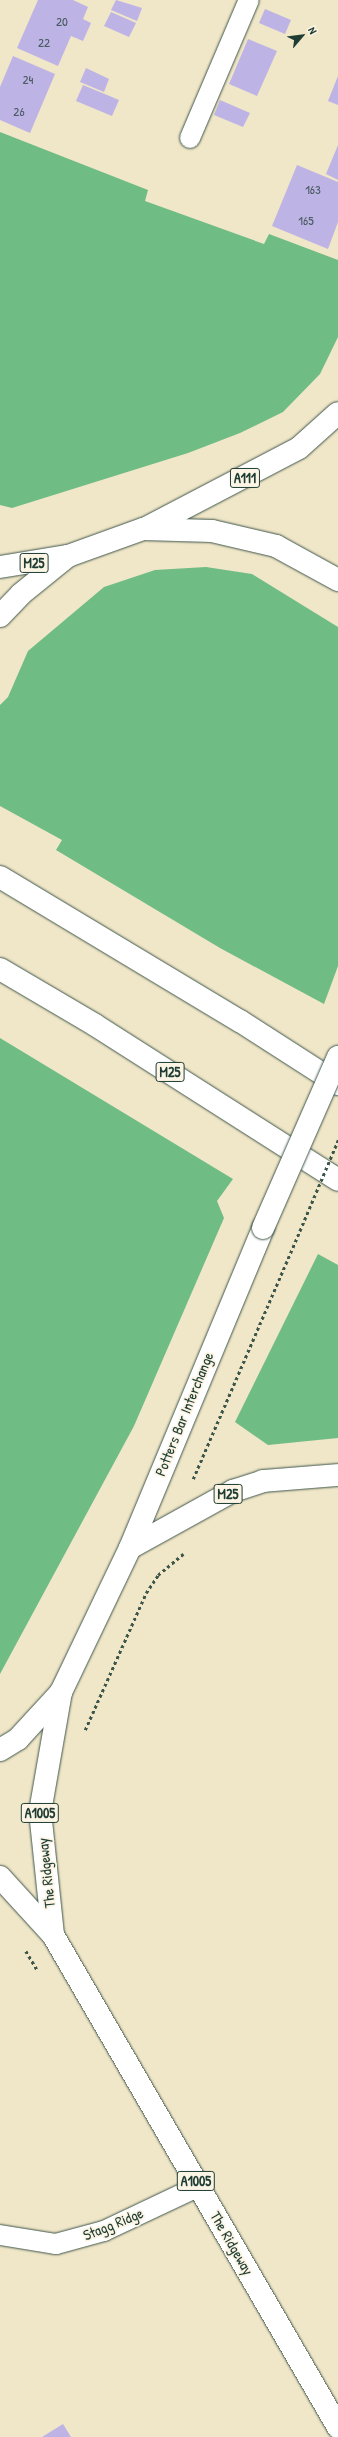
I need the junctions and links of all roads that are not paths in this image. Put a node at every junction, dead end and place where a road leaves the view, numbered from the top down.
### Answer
1 (249, 0) edge
2 (190, 138) dead end
3 (338, 414) edge
4 (143, 529) junction
5 (68, 556) junction
6 (0, 567) edge
7 (338, 580) edge
8 (0, 616) edge
9 (0, 876) edge
10 (0, 969) edge
11 (338, 1057) edge
12 (338, 1084) edge
13 (338, 1180) edge
14 (338, 1474) edge
15 (130, 1548) junction
16 (61, 1692) junction
17 (0, 1750) edge
18 (0, 1877) edge
19 (53, 1936) junction
20 (199, 2186) junction
21 (0, 2235) edge
22 (338, 2426) edge

1 - 2 lane
3 - 4 main road, A111
4 - 5 main road
4 - 7 main road
5 - 6 main road, M25
5 - 8 main road
9 - 12 main road
10 - 13 main road, M25
11 - 15 main road, Potters Bar Interchange, bridge
14 - 15 main road, M25
15 - 16 main road, Potters Bar Interchange
16 - 17 main road, Potters Bar Interchange
16 - 19 main road, The Ridgeway / A1005
18 - 19 main road, The Ridgeway / A1005
19 - 20 main road, The Ridgeway / A1005
20 - 21 lane, Stagg Ridge
20 - 22 main road, The Ridgeway / A1005

